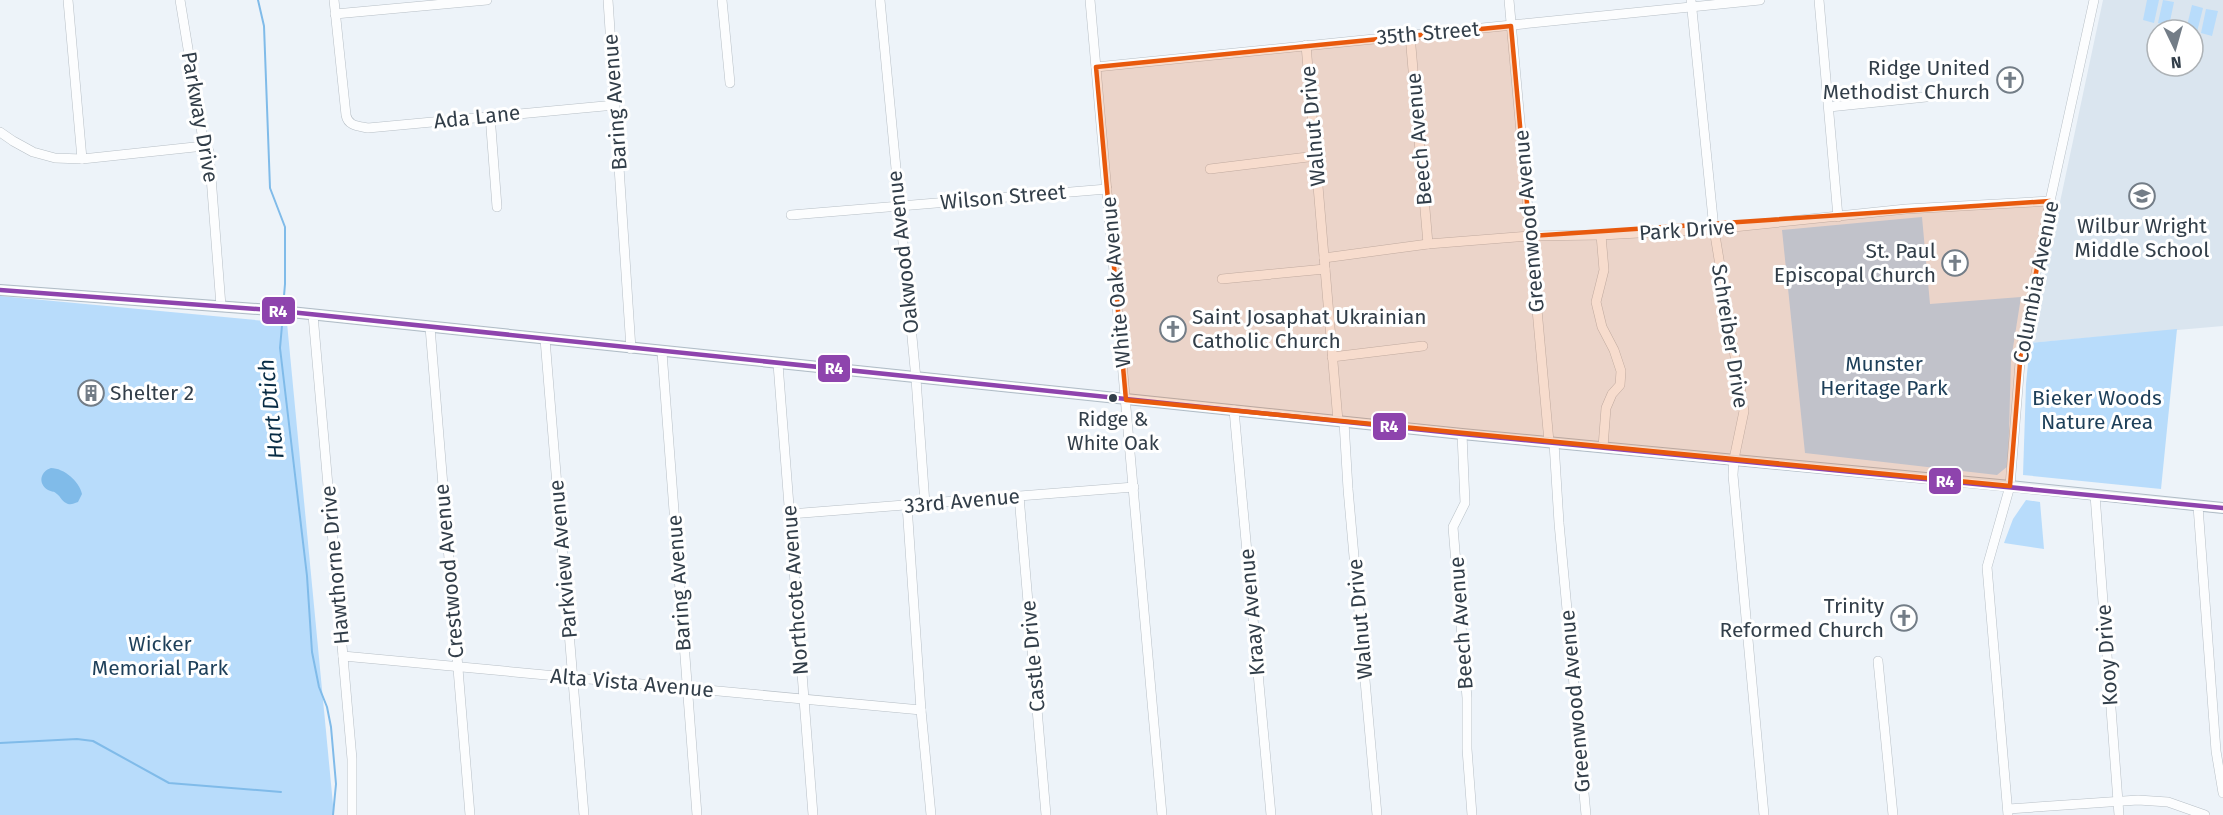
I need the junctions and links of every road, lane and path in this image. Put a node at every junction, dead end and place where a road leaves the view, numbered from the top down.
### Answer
1 (68, 0) edge
2 (180, 0) edge
3 (334, 0) edge
4 (487, 0) edge
5 (608, 0) edge
6 (722, 0) edge
7 (880, 0) edge
8 (1090, 0) edge
9 (1509, 0) edge
10 (1760, 0) edge
11 (1819, 0) edge
12 (2094, 0) edge
13 (1691, 4) edge
14 (335, 14) junction
15 (1511, 26) junction
16 (1410, 35) junction
17 (1306, 45) junction
18 (1096, 67) junction
19 (730, 83) dead end
20 (1926, 98) dead end
21 (615, 105) junction
22 (1829, 107) junction
23 (490, 115) junction
24 (0, 132) edge
25 (204, 146) junction
26 (1316, 156) junction
27 (82, 159) junction
28 (1210, 169) dead end
29 (1107, 189) junction
30 (2050, 201) junction
31 (898, 206) junction
32 (497, 207) dead end
33 (791, 215) dead end
34 (1838, 217) junction
35 (1713, 229) junction
36 (1601, 235) junction
37 (1530, 236) junction
38 (1428, 244) junction
39 (1324, 258) junction
40 (1325, 269) junction
41 (1222, 279) dead end
42 (0, 290) edge
43 (221, 306) junction
44 (313, 315) junction
45 (430, 327) junction
46 (545, 339) junction
47 (1423, 346) dead end
48 (632, 349) junction
49 (662, 352) junction
50 (1332, 357) junction
51 (778, 364) junction
52 (916, 379) junction
53 (1126, 400) junction
54 (1234, 410) junction
55 (1341, 422) junction
56 (1462, 434) junction
57 (1552, 443) junction
58 (1603, 447) junction
59 (1734, 459) junction
60 (2010, 486) junction
61 (1134, 487) junction
62 (2095, 495) junction
63 (1019, 496) junction
64 (925, 504) junction
65 (907, 505) junction
66 (2198, 506) junction
67 (2223, 508) edge
68 (790, 514) junction
69 (343, 656) junction
70 (1878, 661) dead end
71 (457, 666) junction
72 (573, 677) junction
73 (687, 688) junction
74 (803, 699) junction
75 (921, 710) junction
76 (2223, 793) edge
77 (2118, 802) junction
78 (2008, 812) edge
79 (352, 815) edge
80 (470, 815) edge
81 (584, 815) edge
82 (697, 815) edge
83 (813, 815) edge
84 (931, 815) edge
85 (1046, 815) edge
86 (1162, 815) edge
87 (1271, 815) edge
88 (1377, 815) edge
89 (1472, 815) edge
90 (1586, 815) edge
91 (1764, 815) edge
92 (1893, 815) edge
93 (2119, 815) edge
94 (2205, 815) edge

1 - 27 street
2 - 25 street, Parkway Drive
3 - 14 street
4 - 14 street
5 - 21 street, Baring Avenue
6 - 19 street
7 - 31 street, Oakwood Avenue
8 - 18 street, White Oak Avenue
9 - 15 street, Greenwood Avenue
10 - 13 street, 35th Street
11 - 22 street
12 - 30 street, Columbia Avenue
13 - 15 street, 35th Street
13 - 35 street, Schreiber Drive
14 - 23 street, Ada Lane
15 - 16 street, 35th Street
15 - 37 street, Greenwood Avenue
16 - 17 street, 35th Street
16 - 38 street, Beech Avenue
17 - 18 street, 35th Street
17 - 26 street, Walnut Drive
18 - 29 street, White Oak Avenue
20 - 22 street
21 - 23 street, Ada Lane
21 - 48 street, Baring Avenue
22 - 34 street
23 - 32 street
24 - 27 street
25 - 27 street
25 - 43 street, Parkway Drive
26 - 28 street
26 - 39 street, Walnut Drive
29 - 31 street, Wilson Street
29 - 53 street, White Oak Avenue
30 - 34 street, Park Drive
30 - 60 street, Columbia Avenue
31 - 33 street, Wilson Street
31 - 52 street, Oakwood Avenue
34 - 35 street, Park Drive
35 - 36 street, Park Drive
35 - 59 street, Schreiber Drive
36 - 37 street, Park Drive
36 - 58 street
37 - 38 street, Park Drive
37 - 57 street, Greenwood Avenue
38 - 39 street, Park Drive
39 - 40 street, Walnut Drive
40 - 41 street
40 - 50 street, Walnut Drive
42 - 43 main road
43 - 44 main road
44 - 45 main road
44 - 69 street, Hawthorne Drive
45 - 46 main road
45 - 71 street, Crestwood Avenue
46 - 48 main road
46 - 72 street, Parkview Avenue
47 - 50 street
48 - 49 main road
49 - 51 main road
49 - 73 street, Baring Avenue
50 - 55 street, Walnut Drive
51 - 52 main road
51 - 68 street, Northcote Avenue
52 - 53 main road
52 - 64 street, Oakwood Avenue
53 - 54 main road
53 - 61 street, White Oak Avenue
54 - 55 main road
54 - 87 street, Kraay Avenue
55 - 56 main road
55 - 88 street, Walnut Drive
56 - 57 main road
56 - 89 street, Beech Avenue
57 - 58 main road
57 - 90 street, Greenwood Avenue
58 - 59 main road
59 - 60 main road
59 - 91 street, Schreiber Drive
60 - 62 main road
60 - 78 street, Columbia Avenue
61 - 63 street, 33rd Avenue
61 - 86 street, White Oak Avenue
62 - 66 main road
62 - 77 street, Kooy Drive
63 - 64 street, 33rd Avenue
63 - 85 street, Castle Drive
64 - 65 street, 33rd Avenue
65 - 68 street, 33rd Avenue
65 - 75 street
66 - 67 main road
66 - 76 street
68 - 74 street, Northcote Avenue
69 - 71 street, Alta Vista Avenue
69 - 79 street, Hawthorne Drive
70 - 92 street
71 - 72 street, Alta Vista Avenue
71 - 80 street, Crestwood Avenue
72 - 73 street, Alta Vista Avenue
72 - 81 street, Parkview Avenue
73 - 74 street, Alta Vista Avenue
73 - 82 street, Baring Avenue
74 - 75 street, Alta Vista Avenue
74 - 83 street, Northcote Avenue
75 - 84 street
77 - 78 street
77 - 93 street, Kooy Drive
77 - 94 street

